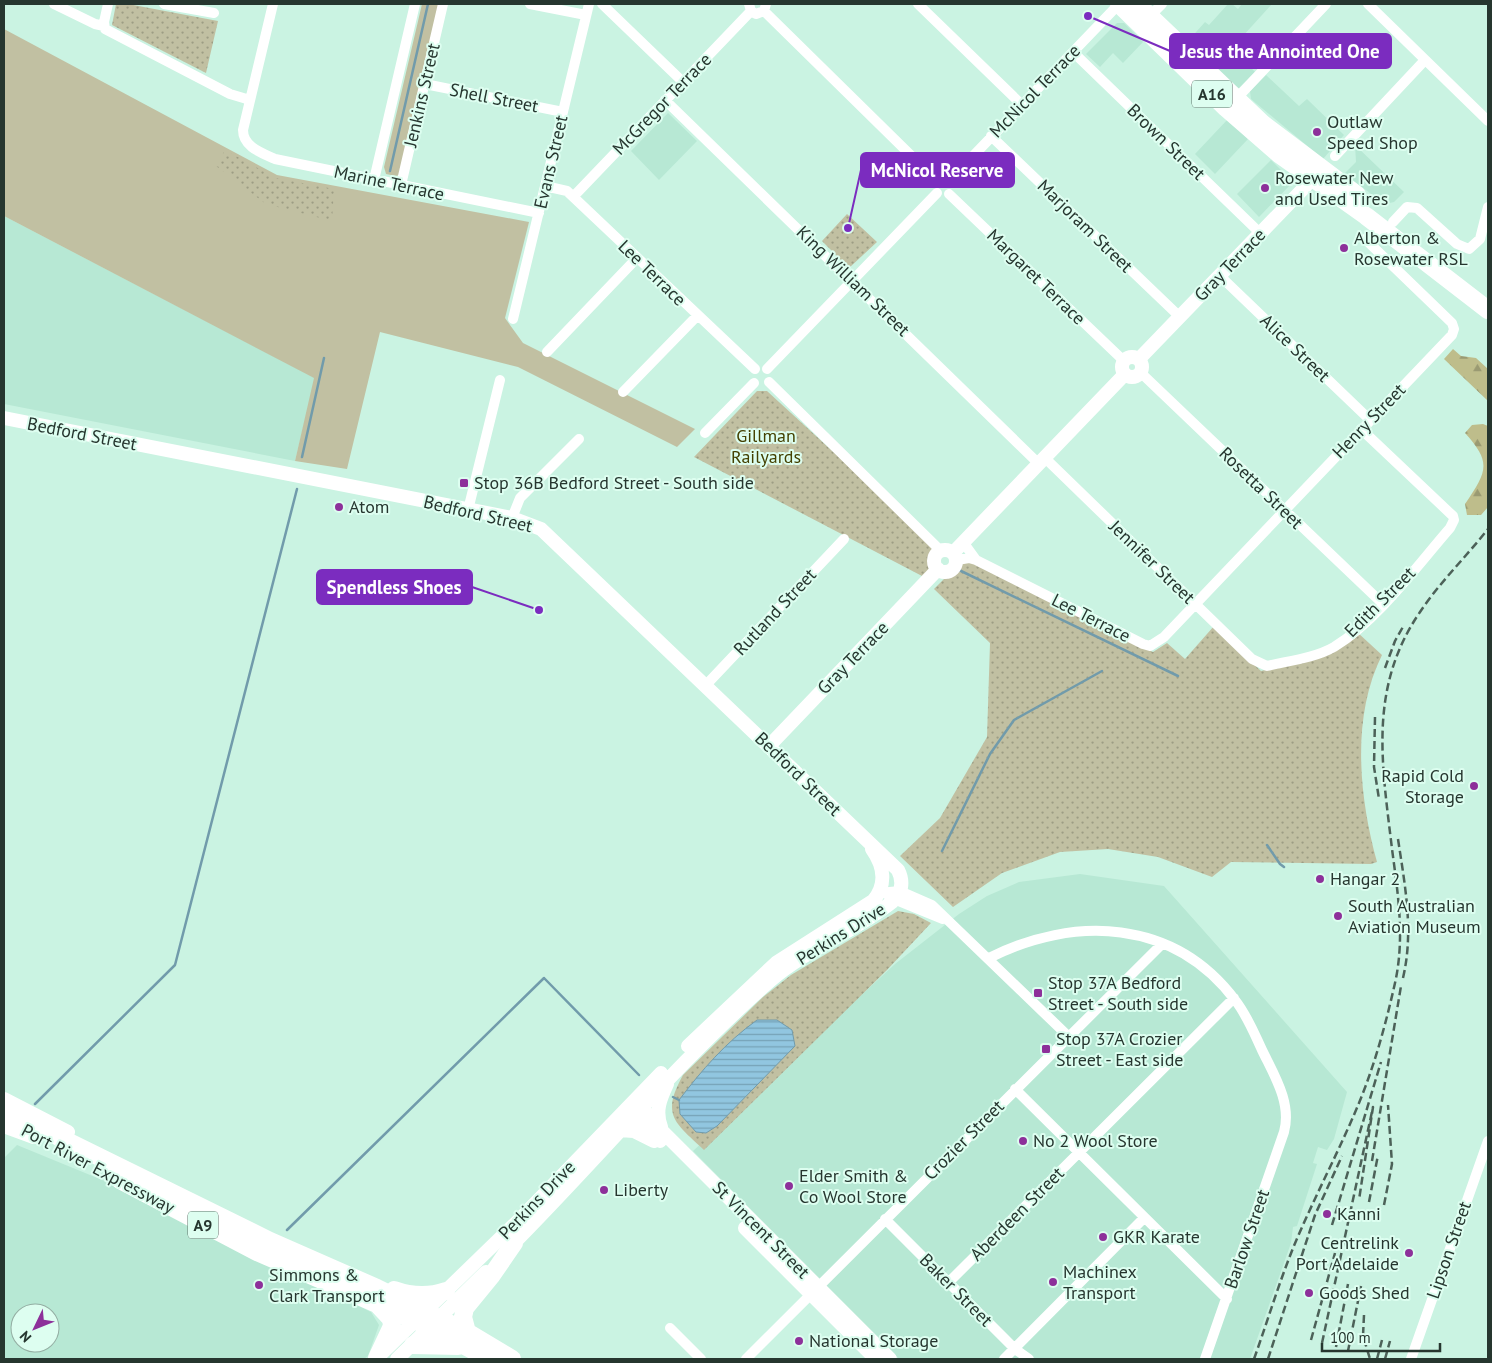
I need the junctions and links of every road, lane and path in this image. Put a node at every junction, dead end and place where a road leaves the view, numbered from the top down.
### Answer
1 (54, 4) edge
2 (108, 4) edge
3 (164, 4) edge
4 (273, 4) edge
5 (415, 4) edge
6 (443, 4) edge
7 (530, 4) edge
8 (589, 4) edge
9 (602, 4) edge
10 (918, 4) edge
11 (1119, 4) edge
12 (1137, 4) edge
13 (1162, 4) edge
14 (1326, 4) edge
15 (1368, 4) edge
16 (765, 7) edge
17 (750, 8) edge
18 (214, 13) dead end
19 (586, 15) junction
20 (1146, 21) junction
21 (104, 26) junction
22 (1073, 52) junction
23 (1426, 60) junction
24 (683, 82) junction
25 (425, 84) junction
26 (1236, 99) junction
27 (250, 100) junction
28 (665, 100) junction
29 (1021, 104) junction
30 (563, 112) junction
31 (1488, 121) edge
32 (991, 136) junction
33 (1335, 156) dead end
34 (1315, 173) junction
35 (951, 179) junction
36 (374, 180) junction
37 (936, 180) junction
38 (401, 185) junction
39 (545, 186) junction
40 (937, 193) junction
41 (949, 194) junction
42 (573, 197) junction
43 (1488, 208) edge
44 (539, 213) junction
45 (1393, 222) junction
46 (1260, 233) junction
47 (1366, 239) dead end
48 (637, 258) junction
49 (1219, 275) junction
50 (852, 281) junction
51 (1488, 296) edge
52 (1488, 310) edge
53 (697, 316) junction
54 (1180, 317) junction
55 (513, 319) dead end
56 (547, 352) dead end
57 (1140, 366) junction
58 (1124, 368) junction
59 (755, 369) junction
60 (768, 369) junction
61 (500, 380) dead end
62 (770, 382) junction
63 (754, 383) junction
64 (623, 392) dead end
65 (4, 418) edge
66 (1370, 420) junction
67 (1361, 429) junction
68 (706, 433) dead end
69 (579, 439) dead end
70 (1042, 461) junction
71 (468, 510) junction
72 (1283, 510) junction
73 (512, 518) junction
74 (844, 539) dead end
75 (963, 542) junction
76 (950, 554) junction
77 (976, 560) junction
78 (938, 569) junction
79 (1196, 604) junction
80 (1383, 604) junction
81 (1260, 665) joint
82 (706, 685) junction
83 (769, 746) junction
84 (865, 840) junction
85 (879, 892) junction
86 (898, 895) junction
87 (1162, 944) junction
88 (989, 958) junction
89 (1234, 998) junction
90 (1068, 1036) junction
91 (670, 1076) junction
92 (1015, 1089) junction
93 (4, 1099) edge
94 (635, 1108) junction
95 (4, 1110) edge
96 (4, 1120) edge
97 (4, 1124) edge
98 (619, 1130) junction
99 (68, 1132) joint
100 (34, 1135) junction
101 (662, 1137) junction
102 (1488, 1141) edge
103 (1079, 1153) junction
104 (167, 1190) junction
105 (1144, 1218) junction
106 (885, 1219) junction
107 (514, 1243) junction
108 (335, 1270) junction
109 (949, 1282) junction
110 (814, 1290) junction
111 (446, 1291) junction
112 (1226, 1299) junction
113 (378, 1304) junction
114 (427, 1319) junction
115 (670, 1328) dead end
116 (465, 1338) junction
117 (413, 1345) junction
118 (1014, 1349) junction
119 (376, 1358) edge
120 (397, 1359) edge
121 (489, 1359) edge
122 (512, 1359) edge
123 (701, 1359) edge
124 (746, 1359) edge
125 (877, 1359) edge
126 (890, 1359) edge
127 (1004, 1359) edge
128 (1029, 1359) edge
129 (1205, 1359) edge
130 (1411, 1359) edge

1 - 21 street
2 - 21 street
3 - 18 street
4 - 27 street
5 - 36 street, Jenkins Street
6 - 25 street, Jenkins Street
7 - 19 street
8 - 19 street, Evans Street
9 - 24 street
10 - 29 street
11 - 20 highway, A16
11 - 22 street, McNicol Terrace
12 - 20 highway, A16
13 - 20 street
14 - 26 street
15 - 23 street
16 - 17 street
16 - 37 street
17 - 24 street, McGregor Terrace
19 - 30 street, Evans Street
20 - 26 highway, A16
20 - 34 highway, A16
21 - 27 street
22 - 29 street, McNicol Terrace
22 - 46 street, Brown Street
23 - 31 street
23 - 33 street
24 - 28 street, McGregor Terrace
25 - 30 street, Shell Street
25 - 38 street, Jenkins Street
26 - 34 highway, A16
27 - 36 street, Marine Terrace
28 - 42 street, McGregor Terrace
28 - 50 street, King William Street
29 - 32 street, McNicol Terrace
30 - 39 street, Evans Street
32 - 35 street, McNicol Terrace
32 - 54 street, Marjoram Street
34 - 45 highway, A16
34 - 46 street, Gray Terrace
34 - 52 highway, A16
35 - 37 street
35 - 41 street
36 - 38 street, Marine Terrace
37 - 40 street
38 - 44 street, Marine Terrace
39 - 42 street, Lee Terrace
39 - 44 street, Evans Street
40 - 41 street
40 - 50 street
41 - 58 street, Margaret Terrace
42 - 48 street, Lee Terrace
43 - 45 street
44 - 55 street, Evans Street
45 - 51 highway, A16
46 - 49 street, Gray Terrace
47 - 66 street, Henry Street
48 - 53 street, Lee Terrace
48 - 56 street
49 - 54 street, Gray Terrace
49 - 66 street, Alice Street
50 - 60 street
50 - 70 street, King William Street
53 - 59 street, Lee Terrace
53 - 64 street
54 - 57 street, Gray Terrace
57 - 58 street
57 - 72 street, Rosetta Street
58 - 70 street
59 - 60 street
59 - 63 street
60 - 62 street
61 - 71 street
62 - 63 street
62 - 76 street
63 - 68 street
65 - 71 street, Bedford Street
66 - 67 street, Henry Street
67 - 72 street, Henry Street
67 - 80 street, Edith Street
69 - 73 street
70 - 75 street
70 - 79 street, Jennifer Street
71 - 73 street, Bedford Street
72 - 79 street, Henry Street
72 - 80 street, Rosetta Street
73 - 82 street, Bedford Street
74 - 82 street, Rutland Street
75 - 76 street
75 - 77 street, Lee Terrace
76 - 77 street, Lee Terrace
76 - 78 street
76 - 78 street
77 - 79 street, Lee Terrace
78 - 83 street, Gray Terrace
79 - 81 street, Jennifer Street
80 - 81 street, Edith Street
82 - 83 street, Bedford Street
83 - 84 street, Bedford Street
84 - 85 street, Perkins Drive
84 - 86 street, Perkins Drive
85 - 86 street
85 - 94 street, Perkins Drive
86 - 88 street
86 - 91 street, Perkins Drive
87 - 88 street
87 - 89 street
87 - 90 street, Crozier Street
88 - 90 street
89 - 103 street, Aberdeen Street
89 - 112 street, Barlow Street
90 - 92 street, Crozier Street
91 - 94 street, Perkins Drive
91 - 101 street
92 - 103 street
92 - 106 street, Crozier Street
93 - 99 street
94 - 98 street, Perkins Drive
94 - 101 street, St Vincent Street
94 - 111 street, Perkins Drive
95 - 104 highway, Port River Expressway / A9
96 - 100 highway, Port River Expressway / A9
97 - 100 highway
98 - 101 street
98 - 107 street, Perkins Drive
99 - 104 highway
100 - 113 highway, Port River Expressway / A9
101 - 110 street, St Vincent Street
102 - 130 street, Lipson Street
103 - 105 street
103 - 109 street, Aberdeen Street
104 - 108 highway, Port River Expressway / A9
105 - 112 street
105 - 118 street
106 - 109 street, Baker Street
106 - 110 street, Crozier Street
107 - 114 street, Perkins Drive
107 - 116 highway
108 - 111 highway
108 - 114 highway, Port River Expressway / A9
109 - 118 street, Baker Street
110 - 124 street, Crozier Street
110 - 125 street, St Vincent Street
110 - 126 street, St Vincent Street
111 - 114 street, Perkins Drive
112 - 129 street, Barlow Street
113 - 114 highway, Port River Expressway / A9
113 - 119 highway
114 - 116 highway, Port River Expressway / A9
114 - 117 street, Perkins Drive
114 - 119 street, Perkins Drive
115 - 123 street
116 - 117 highway
116 - 121 highway, Port River Expressway / A9
116 - 122 highway, Port River Expressway / A9
117 - 120 street, Perkins Drive
118 - 127 street
118 - 128 street, Baker Street

